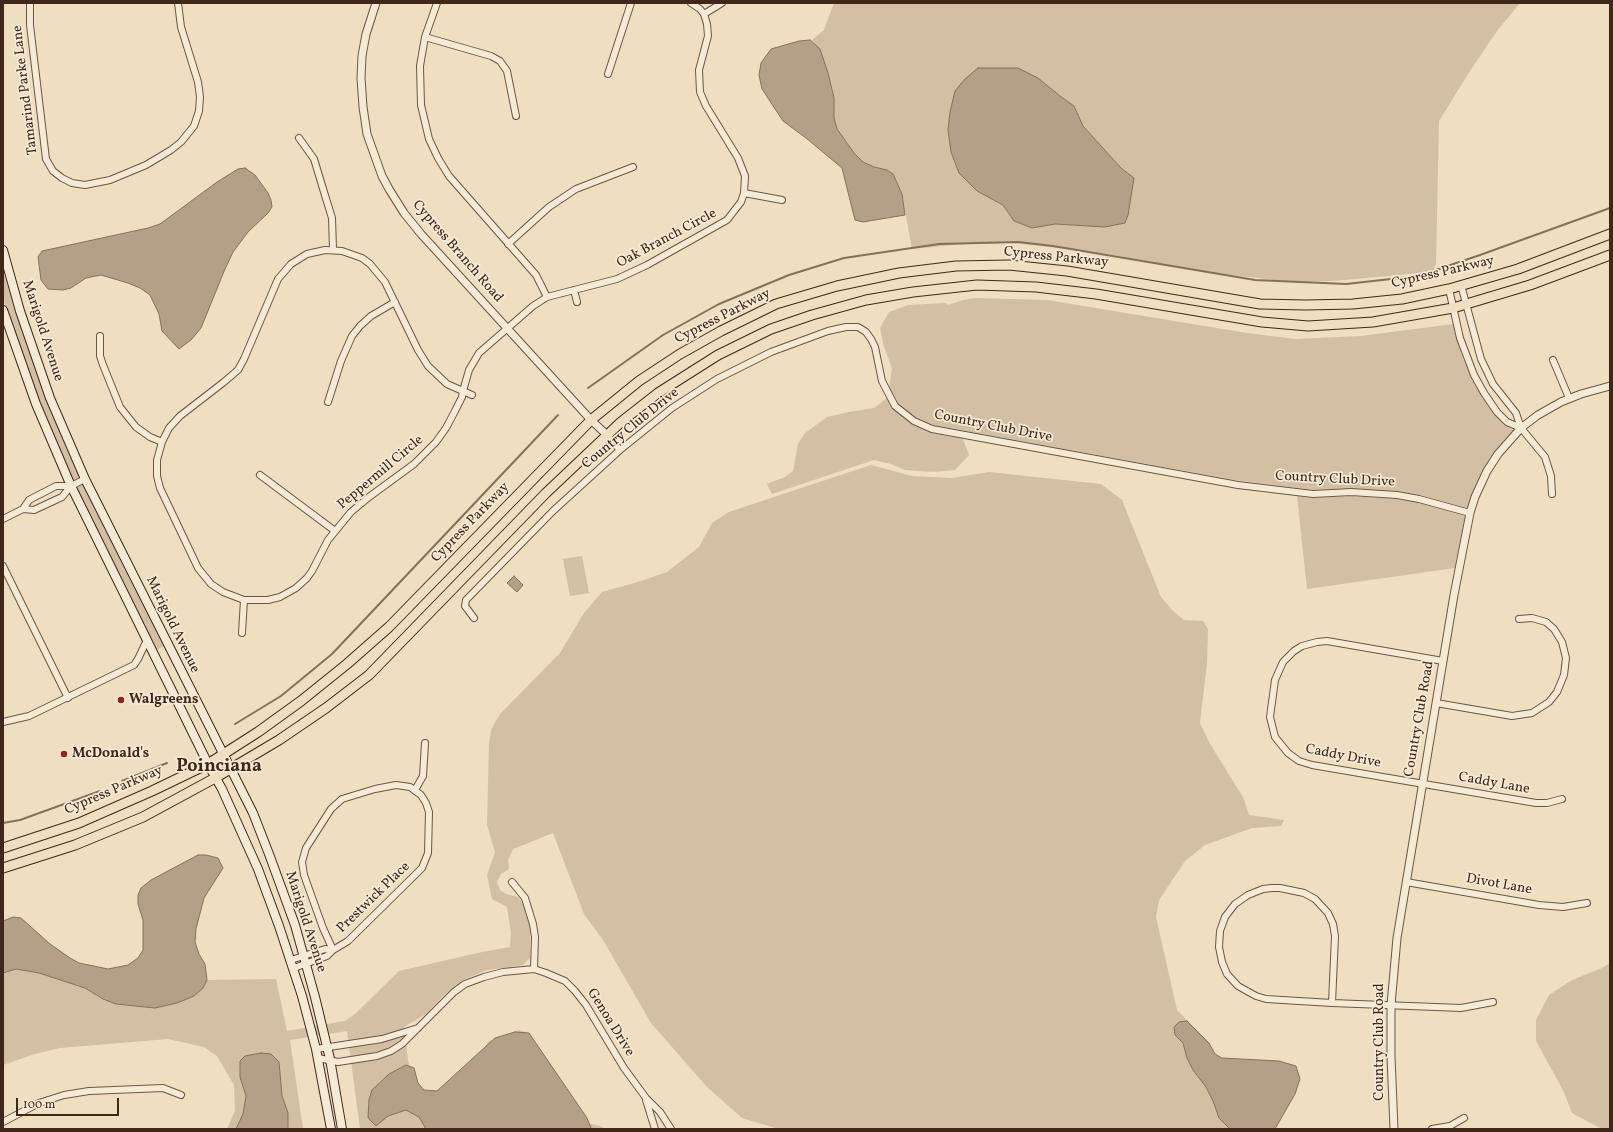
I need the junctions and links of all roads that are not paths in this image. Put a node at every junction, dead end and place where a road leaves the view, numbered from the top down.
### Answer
1 (30, 3) edge
2 (178, 3) edge
3 (376, 3) edge
4 (437, 3) edge
5 (631, 3) edge
6 (691, 3) edge
7 (722, 3) edge
8 (704, 14) junction
9 (425, 37) junction
10 (608, 74) dead end
11 (516, 116) dead end
12 (299, 138) dead end
13 (633, 167) dead end
14 (744, 193) junction
15 (782, 200) dead end
16 (1610, 234) edge
17 (508, 244) junction
18 (333, 249) junction
19 (3, 250) edge
20 (1610, 255) edge
21 (1461, 285) junction
22 (1449, 289) junction
23 (574, 290) junction
24 (547, 297) junction
25 (394, 302) junction
26 (577, 302) dead end
27 (1466, 304) junction
28 (1453, 308) junction
29 (3, 310) edge
30 (506, 328) junction
31 (100, 336) dead end
32 (1553, 360) dead end
33 (1610, 386) edge
34 (463, 391) junction
35 (472, 394) dead end
36 (1569, 398) junction
37 (328, 402) dead end
38 (591, 420) junction
39 (1520, 428) junction
40 (607, 435) junction
41 (162, 442) junction
42 (620, 450) junction
43 (260, 475) dead end
44 (85, 479) junction
45 (71, 486) junction
46 (1552, 494) dead end
47 (23, 509) junction
48 (1470, 513) junction
49 (3, 519) edge
50 (335, 531) junction
51 (3, 566) edge
52 (244, 600) junction
53 (474, 618) dead end
54 (1519, 619) dead end
55 (242, 633) dead end
56 (147, 640) junction
57 (1443, 661) junction
58 (68, 698) junction
59 (1436, 703) junction
60 (3, 722) edge
61 (425, 743) dead end
62 (223, 755) junction
63 (208, 764) junction
64 (231, 769) junction
65 (215, 778) junction
66 (1422, 784) junction
67 (415, 790) junction
68 (1562, 799) dead end
69 (3, 848) edge
70 (3, 868) edge
71 (512, 882) dead end
72 (1406, 882) junction
73 (1587, 903) dead end
74 (333, 950) junction
75 (305, 960) junction
76 (293, 964) junction
77 (534, 969) junction
78 (1493, 1002) dead end
79 (1332, 1003) junction
80 (1391, 1005) junction
81 (420, 1028) junction
82 (327, 1047) junction
83 (316, 1049) junction
84 (318, 1058) junction
85 (330, 1059) junction
86 (181, 1096) dead end
87 (646, 1098) junction
88 (1464, 1118) dead end
89 (3, 1122) edge
90 (331, 1129) edge
91 (342, 1129) edge
92 (655, 1129) edge
93 (671, 1129) edge
94 (1394, 1129) edge
95 (1432, 1129) edge

1 - 2 street, Tamarind Parke Lane
3 - 30 street, Cypress Branch Road
4 - 9 street
5 - 10 street
6 - 8 street
7 - 8 street
8 - 14 street, Oak Branch Circle
9 - 11 street
9 - 17 street
12 - 18 street
13 - 17 street
14 - 15 street
14 - 23 street, Oak Branch Circle
16 - 21 main road, Cypress Parkway
17 - 24 street
18 - 25 street, Peppermill Circle
18 - 41 street, Peppermill Circle
19 - 44 main road, Marigold Avenue
20 - 27 main road
21 - 22 main road, Cypress Parkway
21 - 27 street
22 - 28 street
22 - 38 main road, Cypress Parkway
23 - 24 street, Oak Branch Circle
23 - 26 street
24 - 30 street, Oak Branch Circle
25 - 34 street, Peppermill Circle
25 - 37 street
27 - 28 main road
27 - 39 street
28 - 39 street
28 - 40 main road
29 - 45 main road, Marigold Avenue
30 - 34 street, Peppermill Circle
30 - 38 street, Cypress Branch Road
31 - 41 street
32 - 36 street
33 - 36 street, Country Club Road
34 - 35 street, Peppermill Circle
34 - 50 street, Peppermill Circle
36 - 39 street, Country Club Road
38 - 40 street, Cypress Branch Road
38 - 62 main road, Cypress Parkway
39 - 46 street
39 - 48 street, Country Club Road
40 - 42 street
40 - 64 main road
41 - 52 street, Peppermill Circle
42 - 48 street, Country Club Drive
42 - 53 street, Country Club Drive
43 - 50 street
44 - 45 street
44 - 62 main road, Marigold Avenue
45 - 47 street
45 - 47 street
45 - 56 main road, Marigold Avenue
47 - 49 street
48 - 57 street, Country Club Road
50 - 52 street, Peppermill Circle
51 - 58 street
52 - 55 street
54 - 59 street
56 - 58 street
56 - 63 main road, Marigold Avenue
57 - 59 street, Country Club Road
57 - 66 street, Caddy Drive
58 - 60 street
59 - 66 street, Country Club Road
61 - 67 street
62 - 63 main road, Cypress Parkway
62 - 64 main road, Marigold Avenue
63 - 65 main road, Marigold Avenue
63 - 69 main road, Cypress Parkway
64 - 65 main road
64 - 75 main road, Marigold Avenue
65 - 70 main road
65 - 76 main road, Marigold Avenue
66 - 68 street, Caddy Lane
66 - 72 street, Country Club Road
67 - 74 street, Prestwick Place
67 - 74 street, Prestwick Place
71 - 77 street
72 - 73 street, Divot Lane
72 - 80 street, Country Club Road
74 - 75 street, Prestwick Place
75 - 76 street, Prestwick Place
75 - 82 main road, Marigold Avenue
76 - 83 main road, Marigold Avenue
77 - 81 street, Genoa Drive
77 - 87 street, Genoa Drive
78 - 80 street
79 - 79 street
79 - 80 street
80 - 94 street, Country Club Road
81 - 82 street, Genoa Drive
81 - 85 street, Genoa Drive
82 - 83 street, Genoa Drive
82 - 85 main road, Marigold Avenue
83 - 84 main road, Marigold Avenue
84 - 85 street, Genoa Drive
84 - 90 main road, Marigold Avenue
85 - 91 main road, Marigold Avenue
86 - 89 street
87 - 92 street, Genoa Drive
87 - 93 street, Genoa Drive
88 - 95 street

